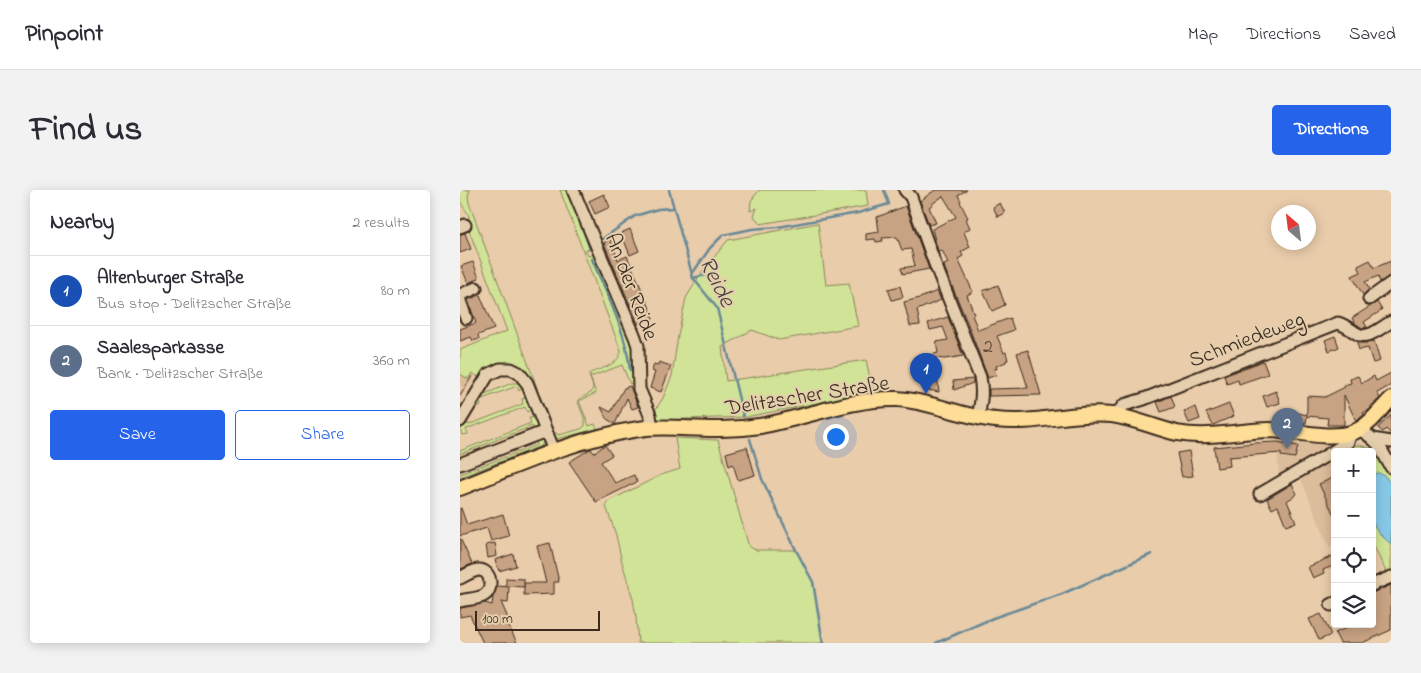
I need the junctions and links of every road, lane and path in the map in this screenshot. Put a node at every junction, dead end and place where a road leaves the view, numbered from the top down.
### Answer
1 (573, 190) edge
2 (905, 190) edge
3 (1391, 283) edge
4 (476, 288) dead end
5 (460, 295) edge
6 (1369, 299) dead end
7 (460, 301) edge
8 (466, 318) dead end
9 (1391, 322) edge
10 (1391, 399) edge
11 (1115, 416) junction
12 (978, 417) junction
13 (460, 421) edge
14 (652, 428) junction
15 (546, 431) junction
16 (1355, 431) junction
17 (1373, 439) junction
18 (1391, 442) edge
19 (554, 452) junction
20 (460, 464) edge
21 (1391, 467) edge
22 (460, 488) edge
23 (1260, 494) dead end
24 (1391, 577) edge
25 (460, 578) edge
26 (1376, 583) edge
27 (460, 601) edge

1 - 14 street, An der Reide
2 - 12 street
3 - 6 street
4 - 5 street
7 - 8 street
9 - 11 street, Schmiedeweg
10 - 16 main road
11 - 12 main road, Delitzscher Straße
11 - 16 main road, Delitzscher Straße
12 - 14 main road, Delitzscher Straße
13 - 15 street
14 - 19 main road, Delitzscher Straße
15 - 19 street
15 - 20 street
16 - 17 street
16 - 23 street
17 - 18 street
17 - 21 street
19 - 22 main road, Delitzscher Straße
24 - 26 street
25 - 27 street

